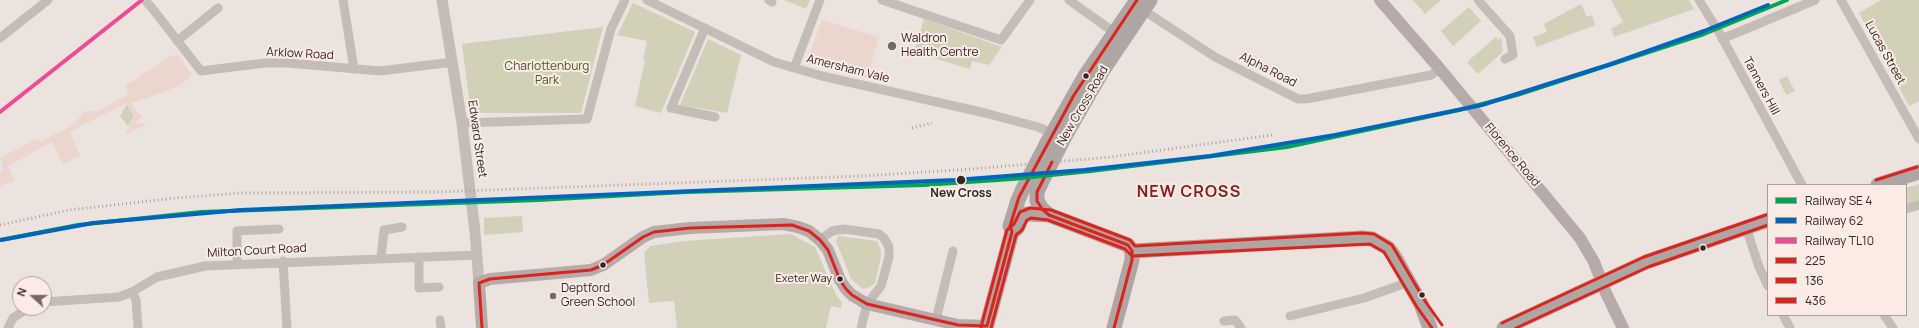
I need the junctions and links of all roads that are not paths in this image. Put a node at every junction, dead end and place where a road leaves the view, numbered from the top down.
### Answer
1 (48, 0) edge
2 (343, 0) edge
3 (442, 0) edge
4 (625, 0) edge
5 (820, 0) edge
6 (882, 0) edge
7 (1030, 0) edge
8 (1069, 0) edge
9 (1380, 0) edge
10 (1478, 0) edge
11 (1815, 0) edge
12 (1841, 0) edge
13 (649, 1) edge
14 (1143, 3) edge
15 (1701, 4) edge
16 (152, 8) tunnel mouth
17 (218, 8) dead end
18 (705, 28) junction
19 (1119, 35) junction
20 (1721, 36) junction
21 (0, 38) edge
22 (177, 41) junction
23 (1505, 59) dead end
24 (452, 62) junction
25 (794, 68) junction
26 (354, 69) junction
27 (1440, 69) junction
28 (715, 117) dead end
29 (462, 123) junction
30 (1055, 136) junction
31 (1919, 139) edge
32 (1919, 172) edge
33 (1801, 184) edge
34 (1881, 184) edge
35 (1919, 205) edge
36 (1907, 209) edge
37 (1049, 215) junction
38 (1767, 220) edge
39 (402, 227) dead end
40 (1746, 227) junction
41 (279, 229) dead end
42 (1012, 232) junction
43 (820, 240) junction
44 (953, 251) dead end
45 (1132, 251) junction
46 (477, 255) junction
47 (419, 257) junction
48 (381, 258) junction
49 (283, 262) junction
50 (237, 264) junction
51 (1602, 281) junction
52 (1409, 282) junction
53 (479, 283) junction
54 (1767, 284) edge
55 (439, 287) dead end
56 (132, 292) junction
57 (52, 301) edge
58 (867, 304) junction
59 (1421, 304) junction
60 (16, 316) edge
61 (1290, 316) dead end
62 (1784, 316) edge
63 (1885, 316) edge
64 (1224, 321) dead end
65 (932, 323) edge
66 (960, 326) edge
67 (986, 327) edge
68 (8, 328) edge
69 (138, 328) edge
70 (287, 328) edge
71 (482, 328) edge
72 (861, 328) edge
73 (1114, 328) edge
74 (1240, 328) edge
75 (1430, 328) edge
76 (1438, 328) edge
77 (1504, 328) edge
78 (1623, 328) edge
79 (1790, 328) edge
80 (1893, 328) edge

1 - 21 street
2 - 26 street
3 - 24 street, Edward Street
4 - 29 street
5 - 25 street
6 - 7 street
8 - 19 street
9 - 27 main road, Florence Road
10 - 23 street
11 - 20 street
12 - 31 street, Lucas Street
13 - 18 street, Amersham Vale
14 - 19 highway, New Cross Road
14 - 27 street, Alpha Road
15 - 20 street, Tanners Hill
16 - 22 street, Arklow Road
17 - 22 street
18 - 25 street, Amersham Vale
18 - 28 street
19 - 30 highway, New Cross Road
20 - 33 street, Tanners Hill
22 - 26 street, Arklow Road
24 - 26 street, Arklow Road
24 - 29 street, Edward Street
25 - 30 street, Amersham Vale
27 - 51 main road, Florence Road
29 - 46 street, Edward Street
30 - 37 highway, New Cross Road, bridge
30 - 42 highway, New Cross Road, bridge
32 - 34 highway
35 - 36 street
37 - 42 highway
37 - 45 highway
38 - 40 highway
39 - 48 street
40 - 51 highway
40 - 54 street
41 - 50 street
42 - 67 highway, New Cross Road
43 - 53 main road
43 - 58 main road
43 - 58 street
44 - 65 street
45 - 52 highway
45 - 73 highway
46 - 47 street, Milton Court Road
46 - 53 street, Edward Street
47 - 48 street, Milton Court Road
47 - 55 street
48 - 49 street, Milton Court Road
49 - 50 street, Milton Court Road
49 - 70 street
50 - 56 street, Milton Court Road
51 - 77 highway
51 - 78 main road, Florence Road
52 - 59 highway
52 - 61 street
53 - 71 main road
56 - 57 street, Milton Court Road
56 - 69 street
58 - 65 main road
58 - 72 street
59 - 75 highway
59 - 76 highway
60 - 68 street
62 - 79 street
63 - 80 street
64 - 74 street
65 - 66 main road
66 - 67 main road

